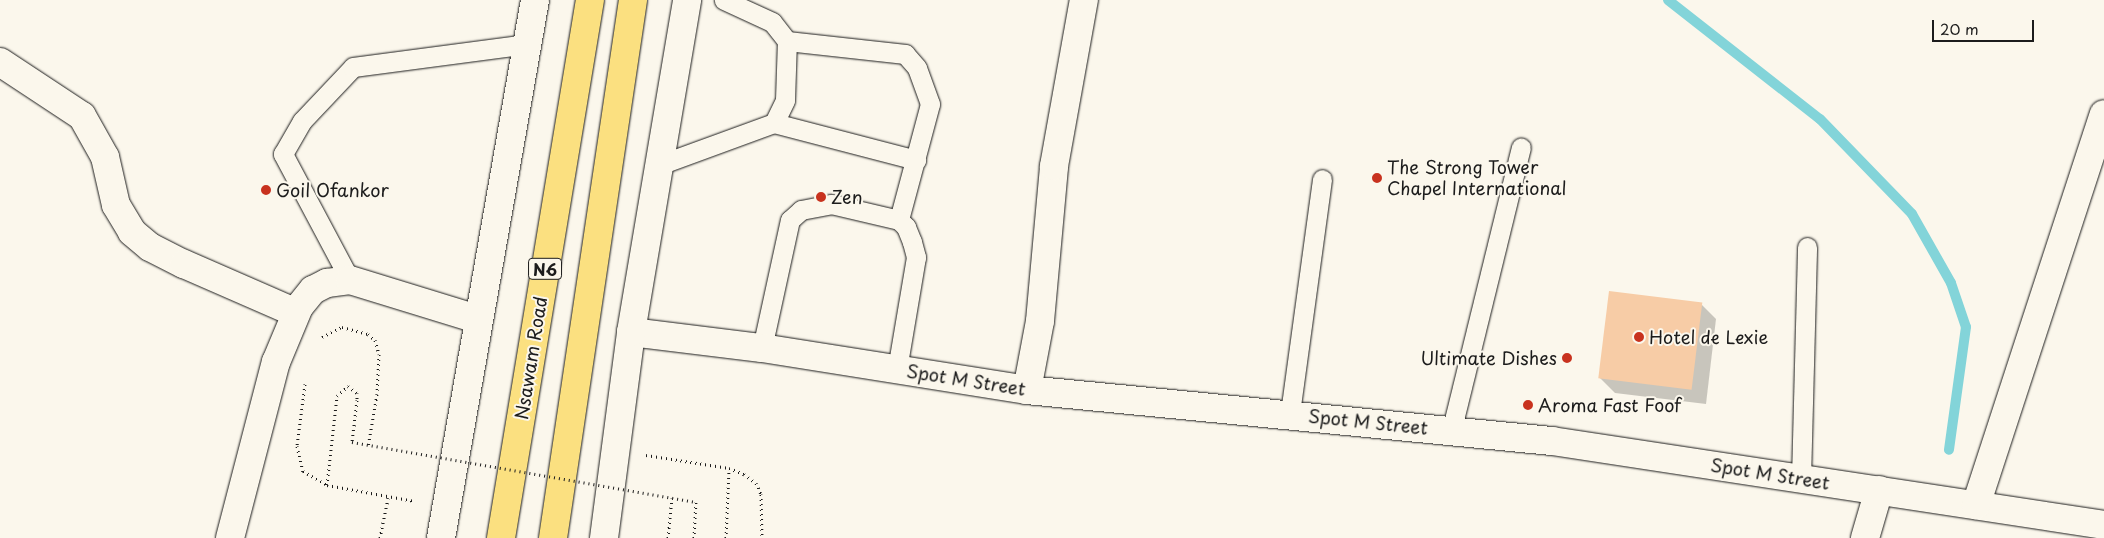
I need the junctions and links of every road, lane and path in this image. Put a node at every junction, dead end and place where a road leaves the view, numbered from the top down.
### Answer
1 (535, 0) edge
2 (590, 0) edge
3 (632, 0) edge
4 (687, 0) edge
5 (724, 0) edge
6 (1084, 0) edge
7 (787, 41) junction
8 (527, 44) junction
9 (0, 62) edge
10 (2104, 114) edge
11 (774, 122) junction
12 (1521, 147) dead end
13 (916, 160) junction
14 (658, 165) junction
15 (1322, 179) dead end
16 (898, 220) junction
17 (1806, 247) dead end
18 (350, 280) junction
19 (296, 313) junction
20 (477, 320) junction
21 (631, 332) junction
22 (319, 338) dead end
23 (762, 348) junction
24 (897, 369) junction
25 (306, 379) dead end
26 (1027, 390) junction
27 (1290, 414) junction
28 (1451, 432) junction
29 (368, 447) junction
30 (615, 450) junction
31 (729, 468) junction
32 (1801, 478) junction
33 (327, 485) junction
34 (1879, 490) junction
35 (388, 498) junction
36 (672, 498) junction
37 (446, 504) junction
38 (1976, 505) junction
39 (2104, 525) edge
40 (230, 538) edge
41 (380, 538) edge
42 (441, 538) edge
43 (501, 538) edge
44 (553, 538) edge
45 (604, 538) edge
46 (668, 538) edge
47 (694, 538) edge
48 (726, 538) edge
49 (762, 538) edge
50 (1865, 538) edge

1 - 8 street
2 - 43 highway, Nsawam Road / N6
3 - 44 highway
4 - 14 street
5 - 7 lane
6 - 26 street
7 - 11 lane
7 - 13 lane
8 - 18 lane
8 - 20 street
9 - 19 street
10 - 38 street
11 - 13 lane
11 - 14 lane
12 - 28 lane
13 - 16 lane
14 - 21 street
15 - 27 lane
16 - 23 lane
16 - 24 lane
17 - 32 lane
18 - 19 street
18 - 20 street
19 - 40 street
20 - 37 street
21 - 23 street, Spot M Street
21 - 30 street
22 - 29 path
23 - 24 street, Spot M Street
24 - 26 street, Spot M Street
25 - 33 path
26 - 27 street, Spot M Street
27 - 28 street, Spot M Street
28 - 32 street, Spot M Street
29 - 33 path, bridge
29 - 36 path, bridge
30 - 31 path
30 - 45 street
31 - 48 path
31 - 49 path
32 - 34 street, Spot M Street
33 - 35 path
34 - 38 street, Spot M Street
34 - 50 street
35 - 37 path
35 - 41 path
36 - 46 path
36 - 47 path, bridge
37 - 42 street
38 - 39 street, Spot M Street

